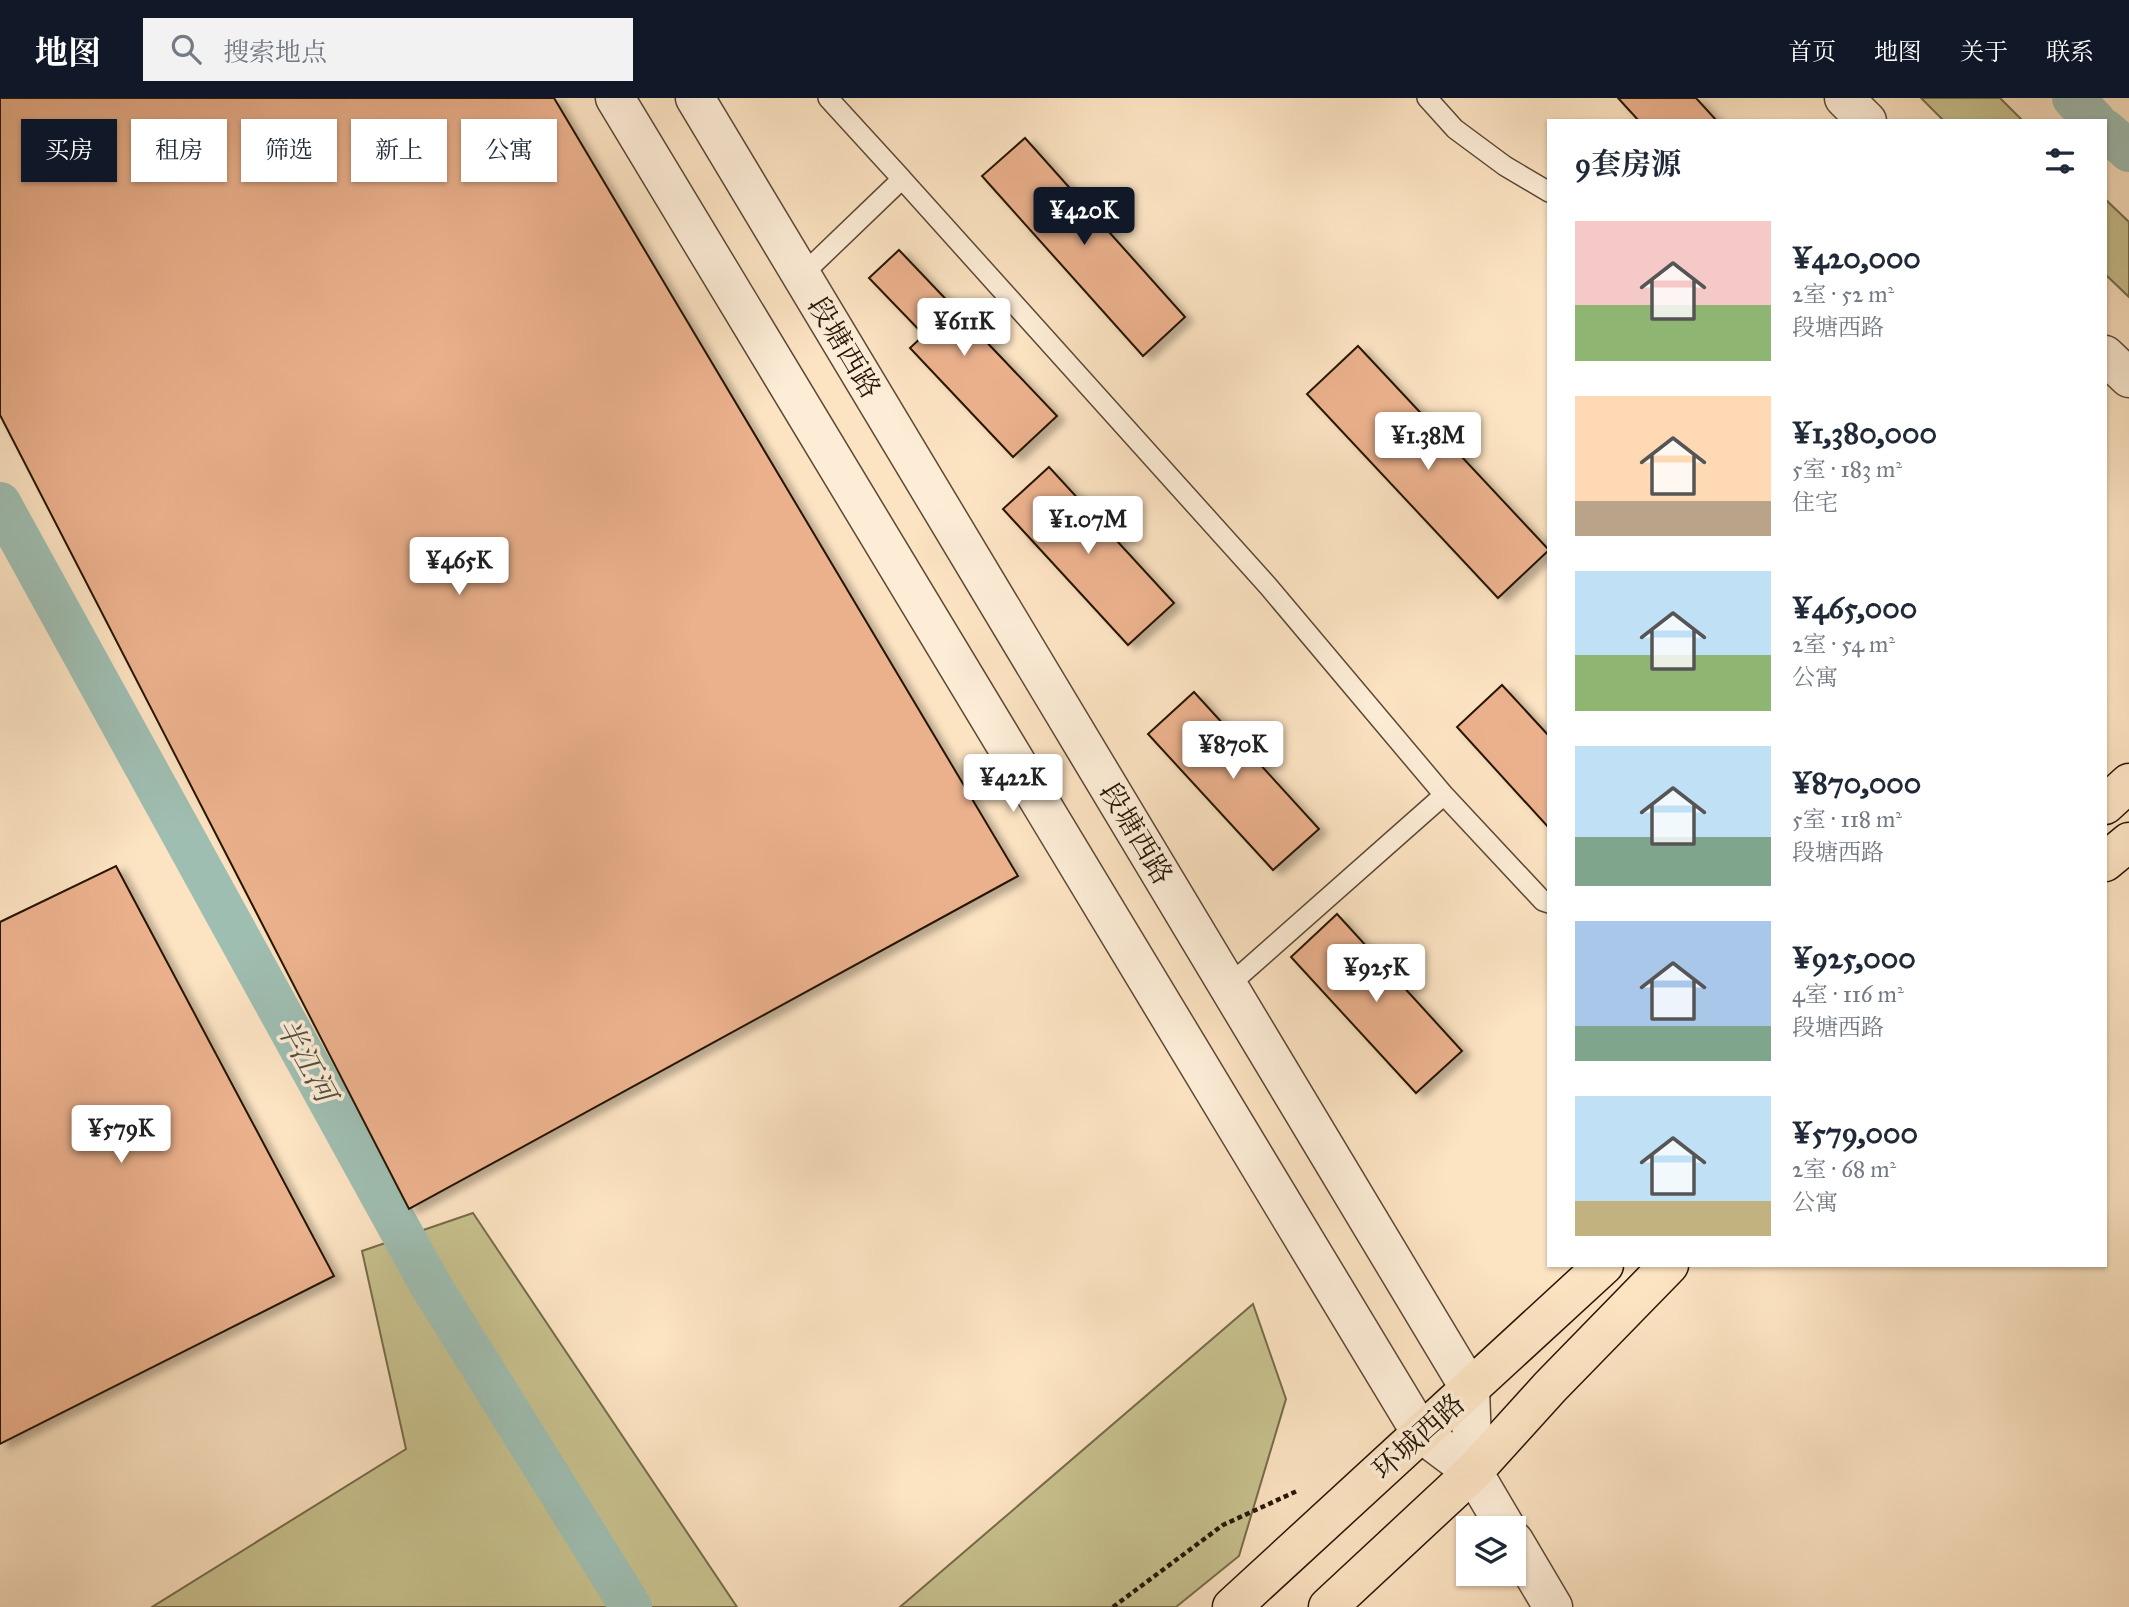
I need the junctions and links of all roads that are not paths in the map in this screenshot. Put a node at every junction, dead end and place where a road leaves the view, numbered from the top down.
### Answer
1 (615, 98) edge
2 (695, 98) edge
3 (828, 98) edge
4 (1427, 98) edge
5 (1844, 98) edge
6 (1865, 119) edge
7 (902, 179) junction
8 (1547, 191) edge
9 (802, 275) junction
10 (2107, 357) edge
11 (2129, 378) edge
12 (2129, 783) edge
13 (1444, 795) junction
14 (2107, 803) edge
15 (2129, 842) edge
16 (2107, 860) edge
17 (1547, 902) edge
18 (1228, 986) junction
19 (1602, 1267) edge
20 (1667, 1267) edge
21 (1470, 1389) junction
22 (1421, 1433) junction
23 (1473, 1472) junction
24 (1499, 1516) edge
25 (1526, 1561) edge
26 (1232, 1607) edge
27 (1328, 1607) edge
28 (1553, 1607) edge

1 - 22 street
2 - 9 street, 段塘西路
3 - 7 lane
4 - 8 lane
5 - 6 street
7 - 9 lane
7 - 13 lane
9 - 18 street, 段塘西路
10 - 11 street
12 - 14 main road
13 - 17 lane
13 - 18 lane
15 - 16 main road
18 - 21 street, 段塘西路
19 - 21 main road, 环城西路
20 - 23 main road
21 - 22 main road, 环城西路
21 - 23 street, 段塘西路
22 - 23 street
22 - 26 main road, 环城西路
23 - 24 street
23 - 27 main road
25 - 28 street

